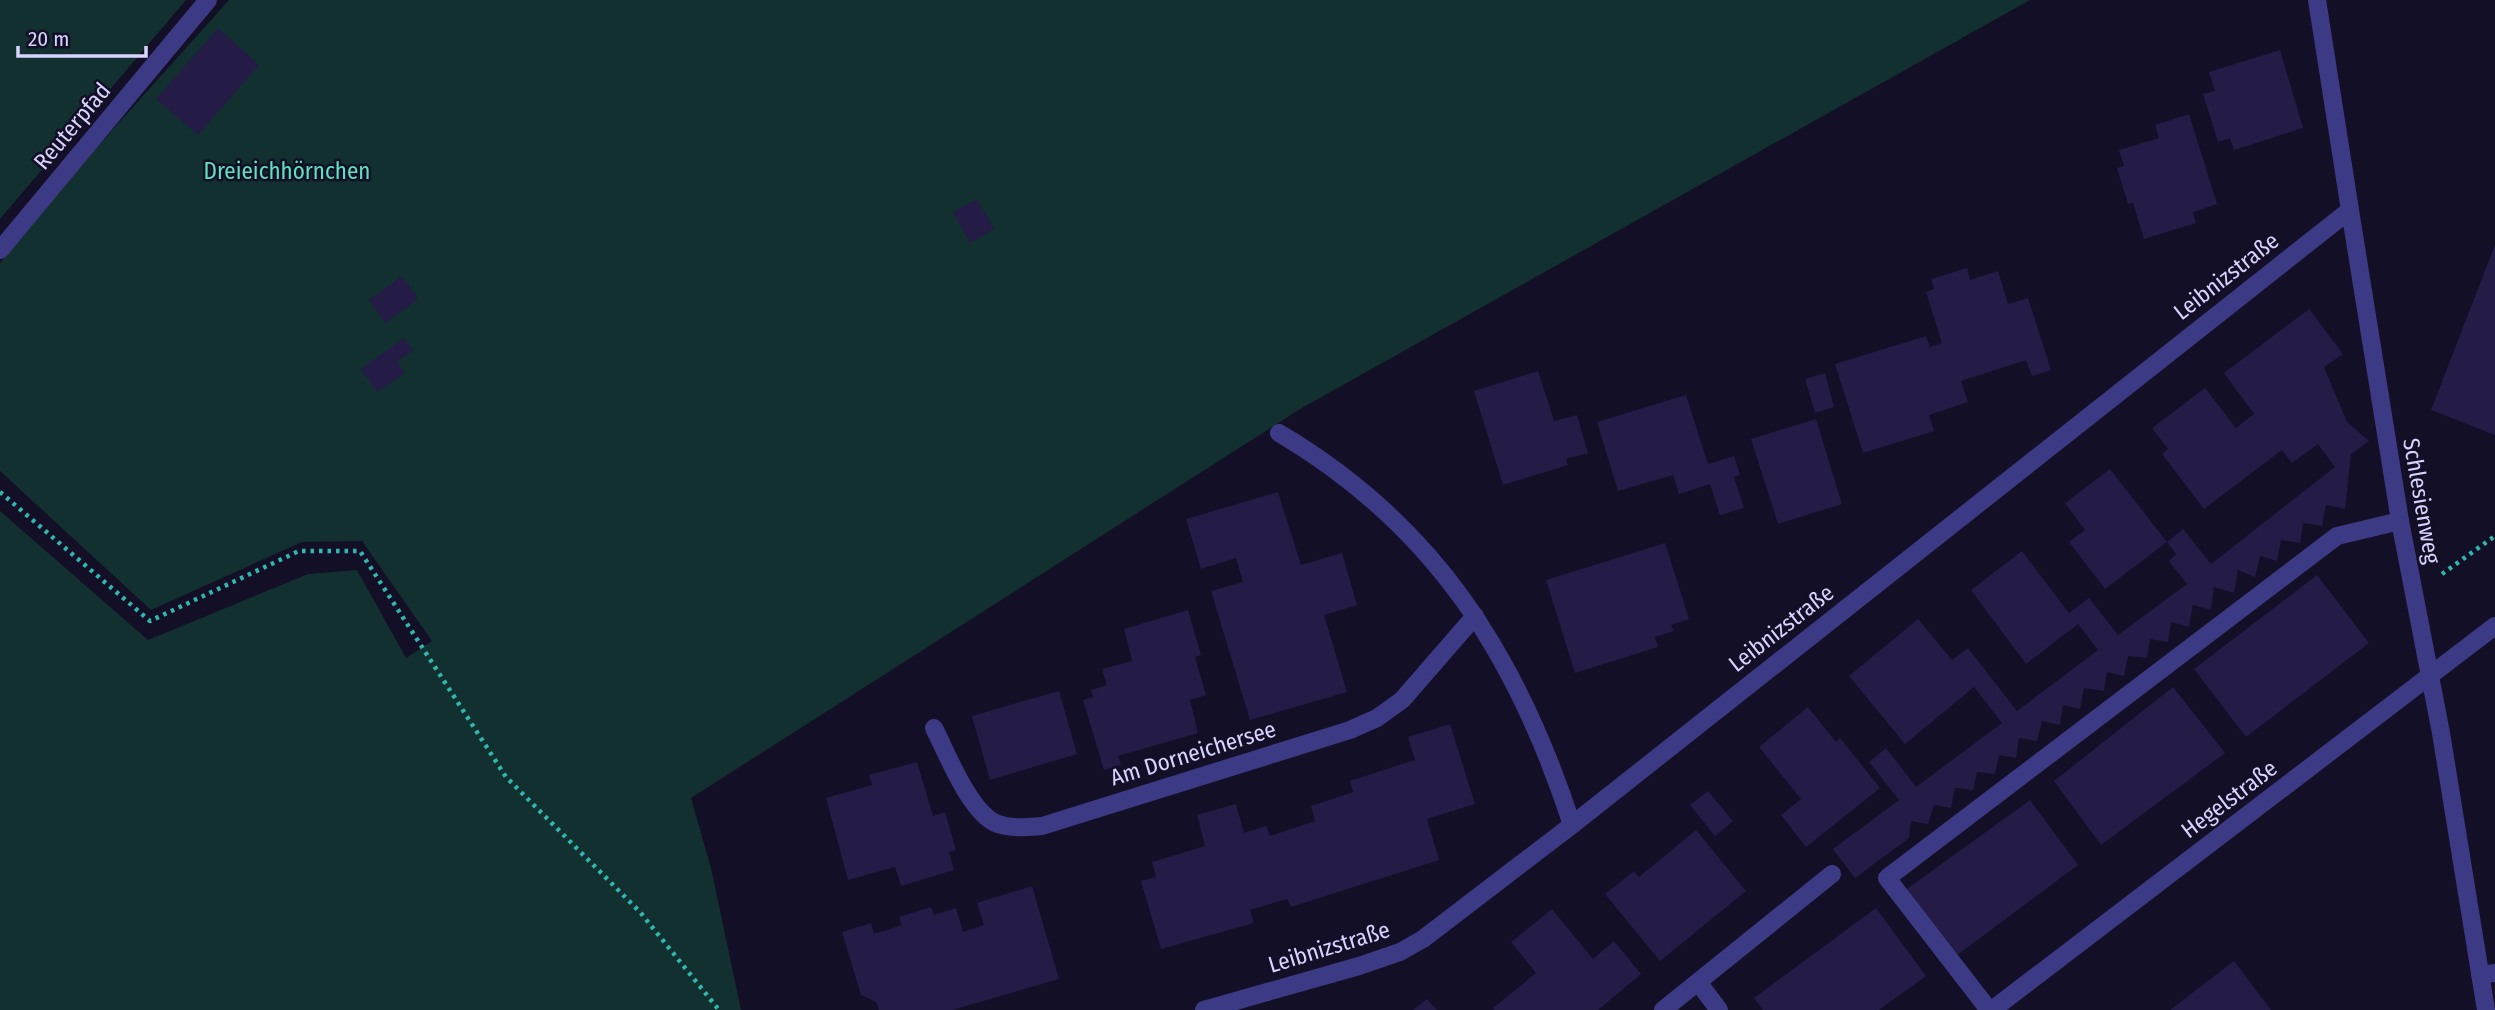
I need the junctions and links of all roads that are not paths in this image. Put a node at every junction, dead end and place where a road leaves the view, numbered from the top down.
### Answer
1 (208, 0) edge
2 (2317, 0) edge
3 (2350, 210) junction
4 (0, 250) edge
5 (1279, 433) dead end
6 (2400, 520) junction
7 (1475, 616) junction
8 (2495, 626) edge
9 (2429, 675) junction
10 (934, 728) dead end
11 (1572, 825) junction
12 (1832, 874) dead end
13 (2488, 974) edge
14 (1698, 982) junction
15 (1204, 1010) edge
16 (1663, 1010) edge
17 (1719, 1010) edge
18 (1990, 1010) edge
19 (2486, 1010) edge

1 - 4 street, Reuterpfad
2 - 3 street, Schlesienweg
3 - 6 street, Schlesienweg
3 - 11 street, Leibnizstraße
5 - 7 street
6 - 9 street, Schlesienweg
6 - 18 street
7 - 10 street, Am Dorneichersee
7 - 11 street
8 - 9 street, Hegelstraße
9 - 13 street, Schlesienweg
9 - 18 street, Hegelstraße
11 - 15 street, Leibnizstraße
12 - 14 street
13 - 19 street, Schlesienweg
14 - 16 street
14 - 17 street

